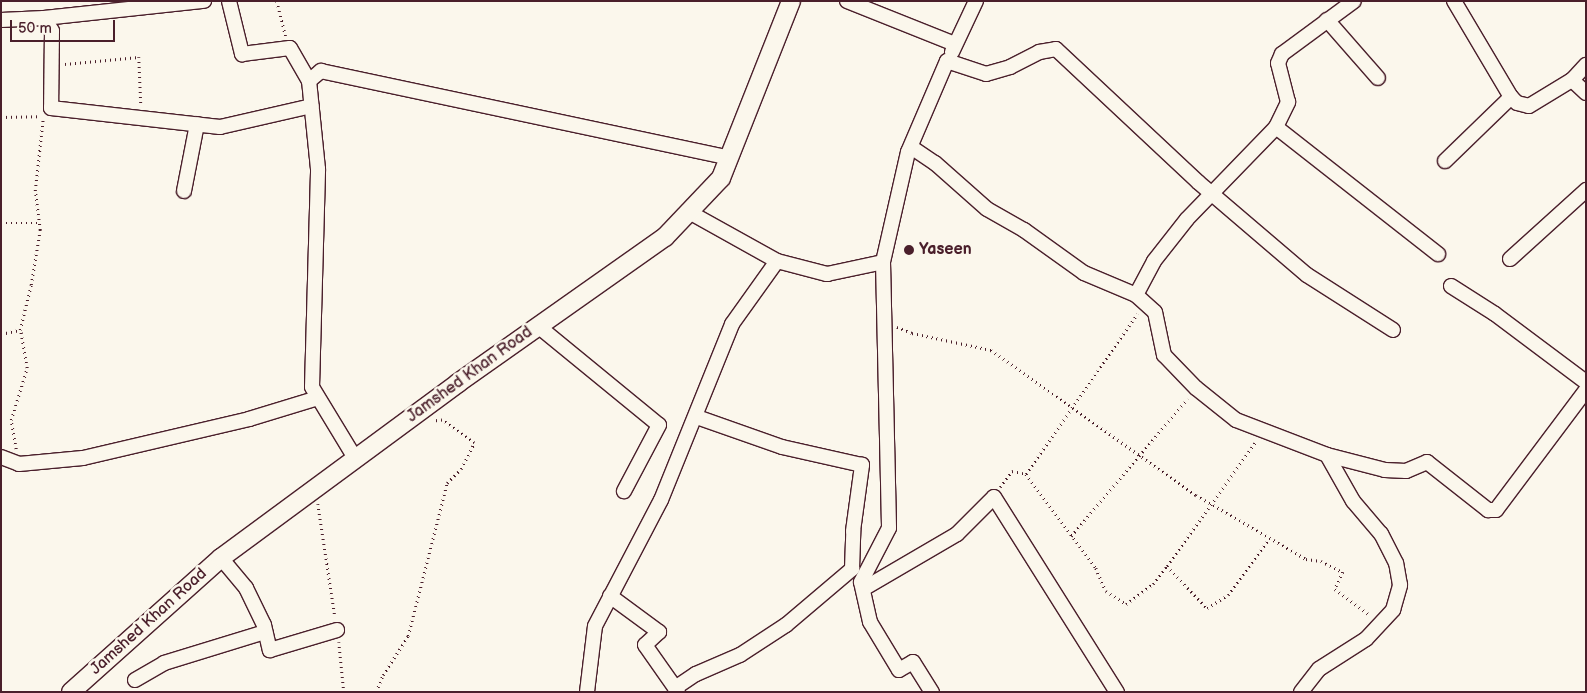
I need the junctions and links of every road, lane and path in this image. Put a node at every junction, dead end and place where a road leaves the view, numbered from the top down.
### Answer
1 (204, 1) edge
2 (229, 1) edge
3 (277, 1) edge
4 (791, 1) edge
5 (847, 1) edge
6 (976, 1) edge
7 (1354, 1) edge
8 (1454, 1) edge
9 (44, 18) junction
10 (1, 20) edge
11 (1327, 20) junction
12 (955, 44) junction
13 (290, 48) junction
14 (947, 61) junction
15 (1586, 65) edge
16 (52, 66) junction
17 (1378, 78) dead end
18 (1572, 80) junction
19 (309, 81) junction
20 (1586, 93) edge
21 (1511, 97) junction
22 (312, 106) junction
23 (47, 112) junction
24 (1, 117) edge
25 (142, 117) junction
26 (197, 124) junction
27 (1276, 127) junction
28 (911, 147) junction
29 (729, 158) junction
30 (1445, 161) dead end
31 (1586, 190) edge
32 (184, 191) dead end
33 (1213, 194) junction
34 (689, 212) junction
35 (1, 223) edge
36 (39, 223) junction
37 (1438, 254) dead end
38 (1510, 259) dead end
39 (776, 261) junction
40 (883, 262) junction
41 (1451, 286) dead end
42 (1141, 299) junction
43 (885, 321) junction
44 (538, 326) junction
45 (20, 330) junction
46 (1393, 330) dead end
47 (1, 334) edge
48 (1586, 382) edge
49 (1196, 388) junction
50 (1586, 390) edge
51 (318, 398) junction
52 (1074, 406) junction
53 (697, 418) junction
54 (432, 421) dead end
55 (1261, 430) junction
56 (1141, 454) junction
57 (1327, 455) junction
58 (1, 457) edge
59 (355, 458) junction
60 (19, 464) junction
61 (1026, 474) junction
62 (316, 488) junction
63 (624, 491) dead end
64 (994, 497) junction
65 (1210, 503) junction
66 (1070, 536) junction
67 (1269, 540) junction
68 (221, 558) junction
69 (1167, 566) junction
70 (863, 589) junction
71 (610, 596) junction
72 (1381, 623) junction
73 (337, 630) junction
74 (265, 632) junction
75 (135, 680) dead end
76 (676, 690) edge
77 (71, 692) edge
78 (344, 692) edge
79 (376, 692) edge
80 (587, 692) edge
81 (932, 692) edge
82 (1117, 692) edge
83 (1301, 692) edge

1 - 9 street
2 - 13 street
3 - 13 path
4 - 29 street, Jamshed Khan Road
5 - 12 street
6 - 12 street
7 - 11 street
8 - 21 street
9 - 10 street
9 - 16 street
11 - 17 street
11 - 27 street
12 - 14 street
13 - 19 street
14 - 28 street
14 - 33 street
15 - 18 street
16 - 23 street
16 - 25 path
18 - 20 street
18 - 21 street
19 - 22 street
19 - 29 street
21 - 30 street
22 - 26 street
22 - 51 street
23 - 24 path
23 - 25 street
23 - 36 path
25 - 26 street
26 - 32 street
27 - 33 street
27 - 37 street
28 - 40 street
28 - 42 street
29 - 34 street, Jamshed Khan Road
31 - 38 street
33 - 42 street
33 - 46 street
34 - 39 street
34 - 44 street, Jamshed Khan Road
35 - 36 path
36 - 45 path
39 - 40 street
39 - 53 street
40 - 43 street
41 - 48 street
42 - 49 street
42 - 52 path
43 - 52 path
43 - 70 street
44 - 59 street, Jamshed Khan Road
44 - 63 street
45 - 47 path
45 - 60 path
49 - 55 street
49 - 56 path
50 - 57 street
51 - 59 street
51 - 60 street
52 - 56 path
52 - 61 path
53 - 71 street
53 - 76 street
54 - 79 path
55 - 57 street
55 - 65 path
56 - 65 path
56 - 66 path
57 - 72 street
58 - 60 street
59 - 62 street, Jamshed Khan Road
61 - 64 path
61 - 66 path
62 - 68 street, Jamshed Khan Road
62 - 73 path
64 - 70 street
64 - 82 street
65 - 67 path
65 - 69 path
66 - 69 path
67 - 69 path
67 - 72 path
68 - 74 street
68 - 77 street, Jamshed Khan Road
70 - 81 street
71 - 76 street
71 - 80 street
72 - 83 street
73 - 74 street
73 - 78 path
74 - 75 street

